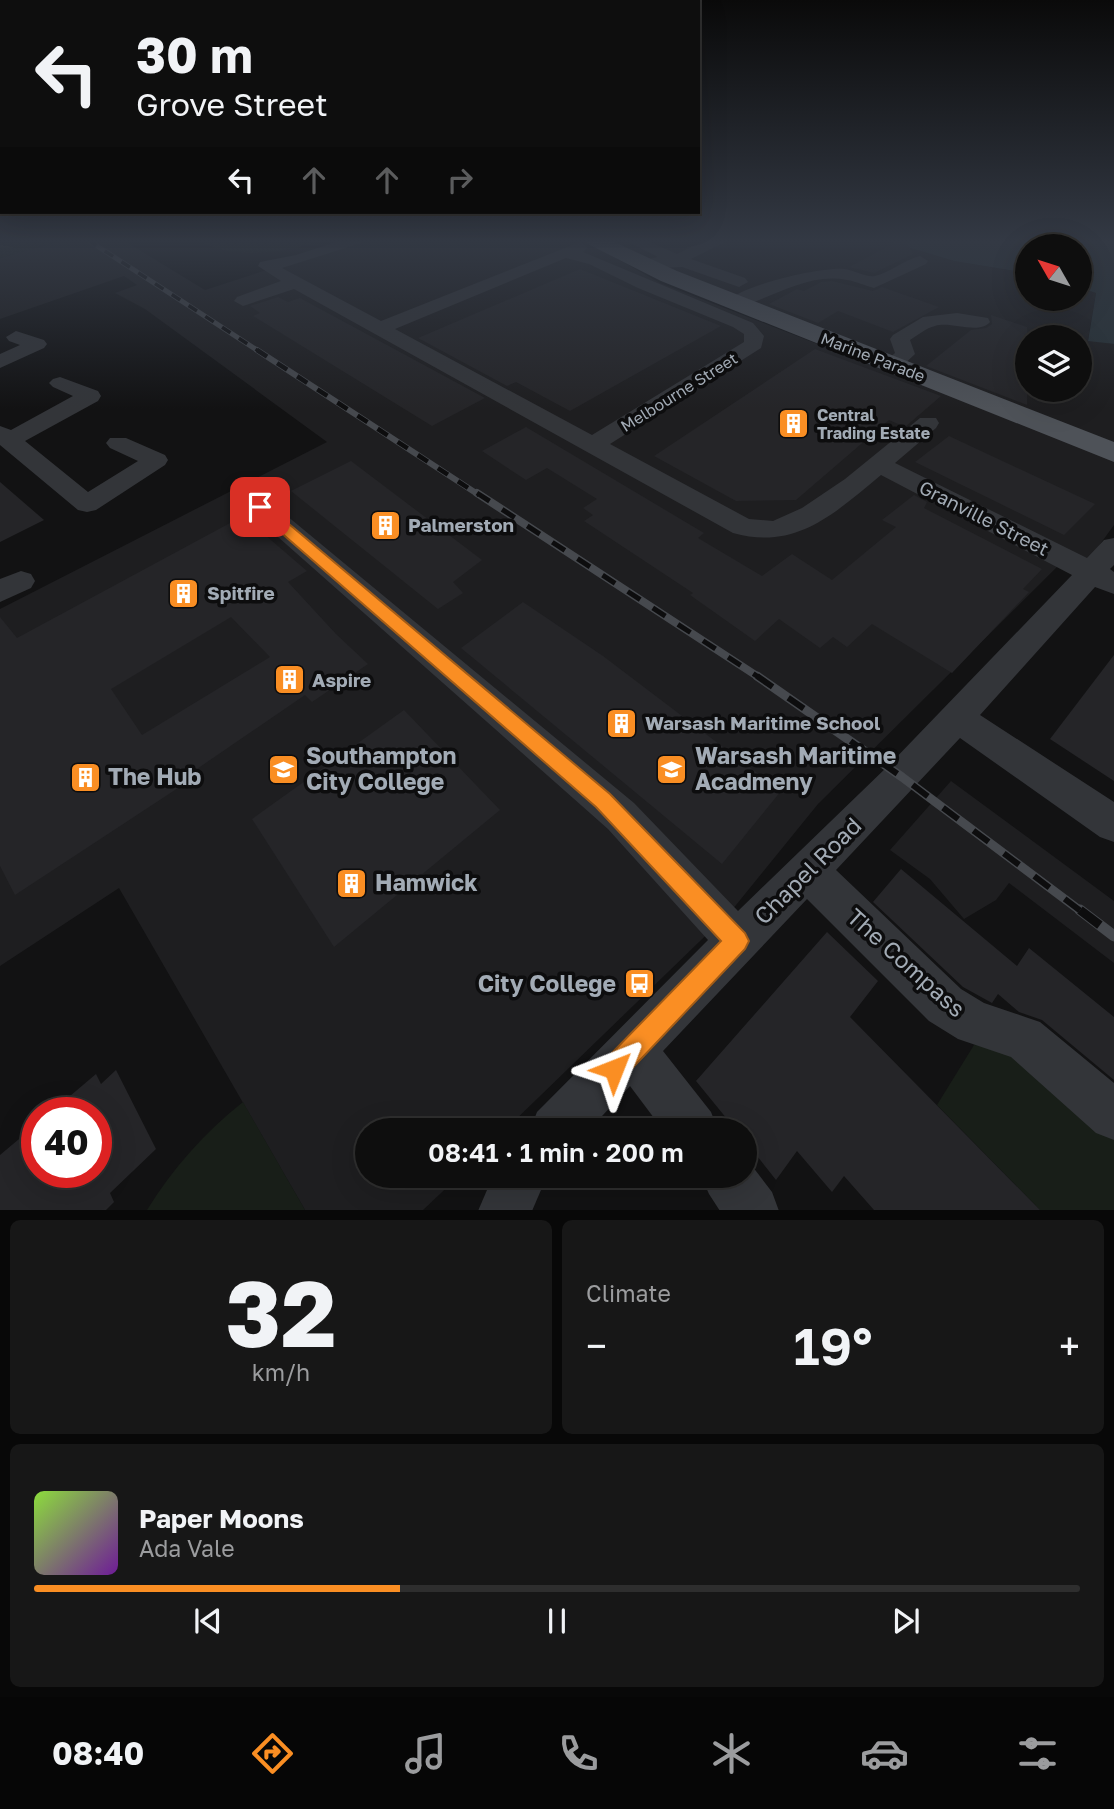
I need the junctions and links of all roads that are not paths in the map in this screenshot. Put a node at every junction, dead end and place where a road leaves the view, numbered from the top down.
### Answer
1 (265, 296) edge
2 (323, 296) edge
3 (458, 296) edge
4 (675, 296) edge
5 (744, 296) edge
6 (259, 300) dead end
7 (981, 322) dead end
8 (381, 328) junction
9 (16, 337) dead end
10 (0, 362) edge
11 (892, 365) junction
12 (60, 383) dead end
13 (928, 424) dead end
14 (5, 436) edge
15 (118, 443) dead end
16 (594, 444) junction
17 (1114, 453) edge
18 (877, 463) junction
19 (260, 507) dead end
20 (1107, 567) edge
21 (957, 718) junction
22 (1114, 824) edge
23 (807, 871) junction
24 (737, 941) junction
25 (633, 1050) junction
26 (1114, 1115) edge
27 (567, 1118) edge
28 (684, 1118) edge
29 (515, 1188) edge
30 (736, 1188) edge
31 (504, 1210) edge
32 (753, 1210) edge

1 - 6 street
2 - 8 street, Melbourne Street
3 - 8 street, Melbourne Street
4 - 16 street, Melbourne Street
5 - 11 main road, Marine Parade
7 - 11 street
8 - 16 street, Melbourne Street
9 - 10 street
11 - 17 main road, Marine Parade
12 - 14 street
13 - 18 street
14 - 15 street
16 - 18 street, Melbourne Street
18 - 20 street, Granville Street
19 - 24 street
20 - 21 street, Chapel Road
21 - 22 street
21 - 23 street, Chapel Road
23 - 24 street, Chapel Road
23 - 26 street, The Compass
24 - 25 street, Chapel Road
25 - 27 street, Chapel Road
25 - 28 street
29 - 31 street
30 - 32 street

